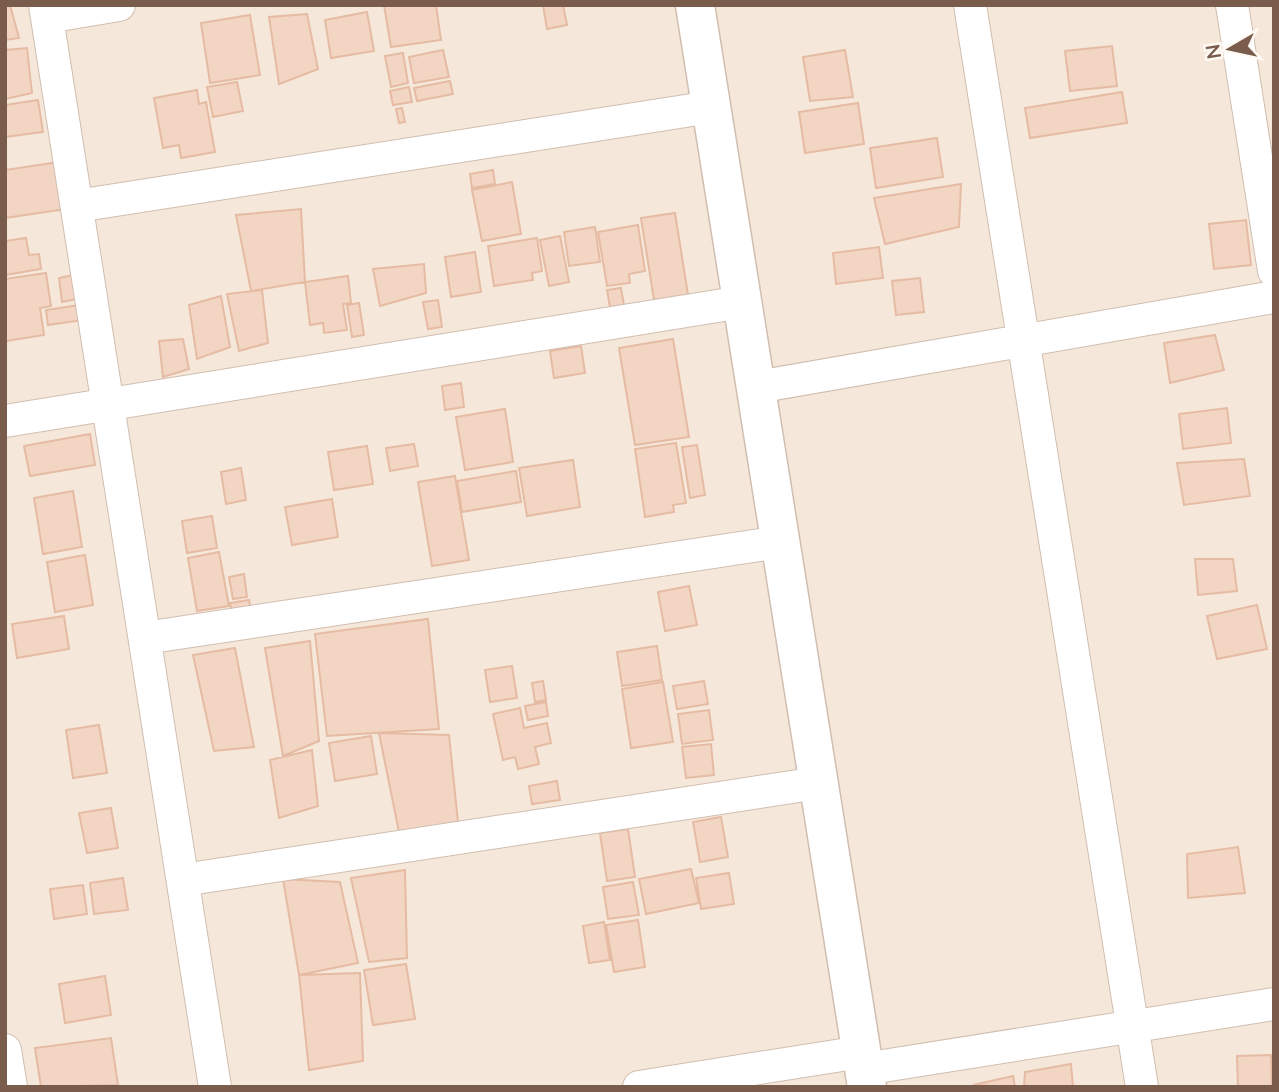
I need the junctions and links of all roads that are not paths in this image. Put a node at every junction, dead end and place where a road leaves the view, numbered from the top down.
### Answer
1 (119, 5) edge
2 (695, 5) edge
3 (970, 5) edge
4 (1232, 5) edge
5 (46, 11) edge
6 (711, 107) junction
7 (77, 206) junction
8 (1274, 271) edge
9 (1274, 296) edge
10 (742, 302) junction
11 (1024, 340) junction
12 (757, 387) junction
13 (108, 404) junction
14 (5, 421) edge
15 (780, 542) junction
16 (145, 638) junction
17 (818, 783) junction
18 (183, 880) junction
19 (1274, 1004) edge
20 (1132, 1026) junction
21 (5, 1050) edge
22 (864, 1069) edge
23 (11, 1087) edge
24 (215, 1087) edge
25 (639, 1087) edge
26 (1142, 1087) edge

1 - 5 street
2 - 6 street
3 - 11 street
4 - 8 street
5 - 7 street
6 - 7 street
6 - 10 street
7 - 13 street
9 - 11 street
10 - 12 street
10 - 13 street
11 - 12 street
11 - 20 street
12 - 15 street
13 - 14 street
13 - 16 street
15 - 16 street
15 - 17 street
16 - 18 street
17 - 18 street
17 - 22 street
18 - 24 street
19 - 20 street
20 - 22 street
20 - 26 street
21 - 23 street
22 - 25 street

